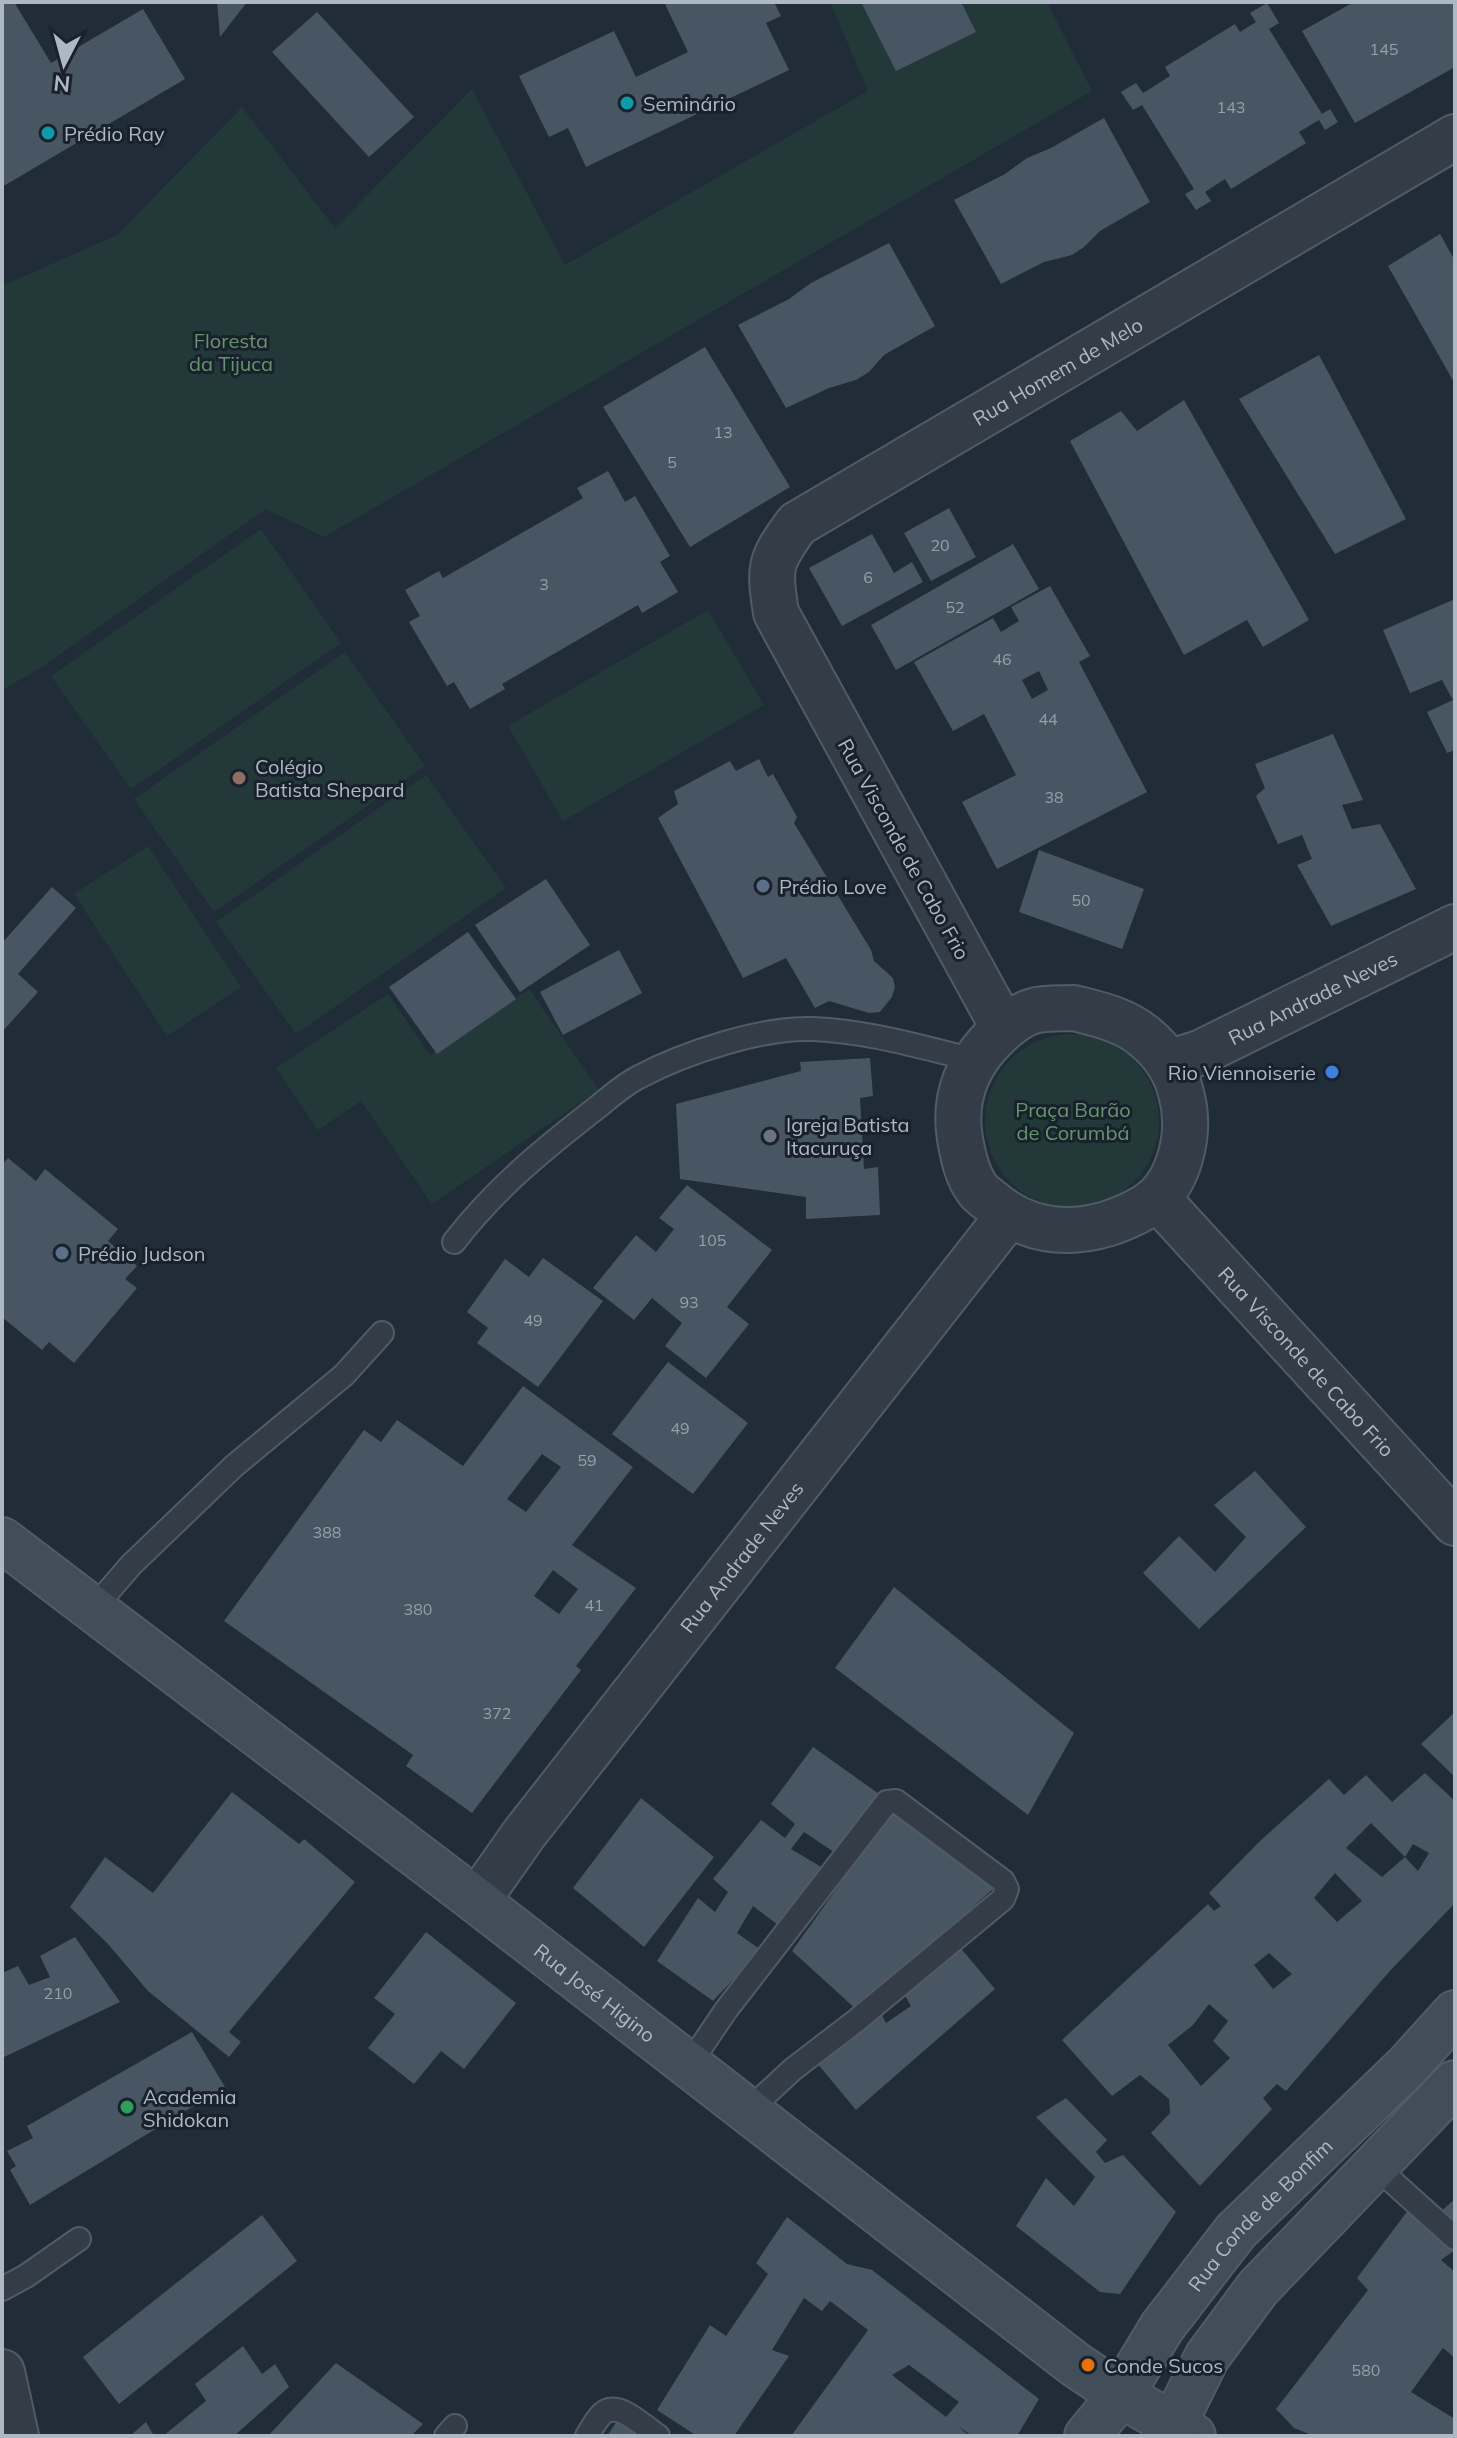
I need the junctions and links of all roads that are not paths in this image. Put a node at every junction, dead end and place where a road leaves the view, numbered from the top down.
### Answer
1 (1455, 137) edge
2 (805, 670) joint
3 (1455, 927) edge
4 (1003, 1027) junction
5 (974, 1060) junction
6 (1169, 1063) junction
7 (1158, 1199) junction
8 (1008, 1216) junction
9 (454, 1242) dead end
10 (382, 1333) dead end
11 (1455, 1523) edge
12 (2, 1540) edge
13 (93, 1609) junction
14 (477, 1901) junction
15 (1455, 2013) edge
16 (689, 2065) junction
17 (1455, 2083) edge
18 (748, 2111) junction
19 (1375, 2166) junction
20 (1455, 2238) edge
21 (79, 2239) dead end
22 (2, 2289) edge
23 (2, 2372) edge
24 (1121, 2395) junction
25 (1177, 2433) edge
26 (16, 2436) edge
27 (587, 2436) edge
28 (658, 2436) edge
29 (1087, 2436) edge

1 - 2 street, Rua Homem de Melo
2 - 4 street, Rua Visconde de Cabo Frio
3 - 6 street, Rua Andrade Neves
4 - 5 street
4 - 6 street
5 - 8 street
5 - 9 lane
6 - 7 street
7 - 8 street
7 - 11 street, Rua Visconde de Cabo Frio
8 - 14 street, Rua Andrade Neves
10 - 13 lane
12 - 13 street, Rua José Higino
13 - 14 street, Rua José Higino
14 - 16 street, Rua José Higino
15 - 24 street, Rua Conde de Bonfim
16 - 18 street, Rua José Higino
16 - 18 lane
17 - 19 street
18 - 24 street, Rua José Higino
19 - 20 lane
19 - 25 street
21 - 22 lane
23 - 26 street
24 - 25 street, Rua José Higino
24 - 29 street, Rua Conde de Bonfim
27 - 28 lane

